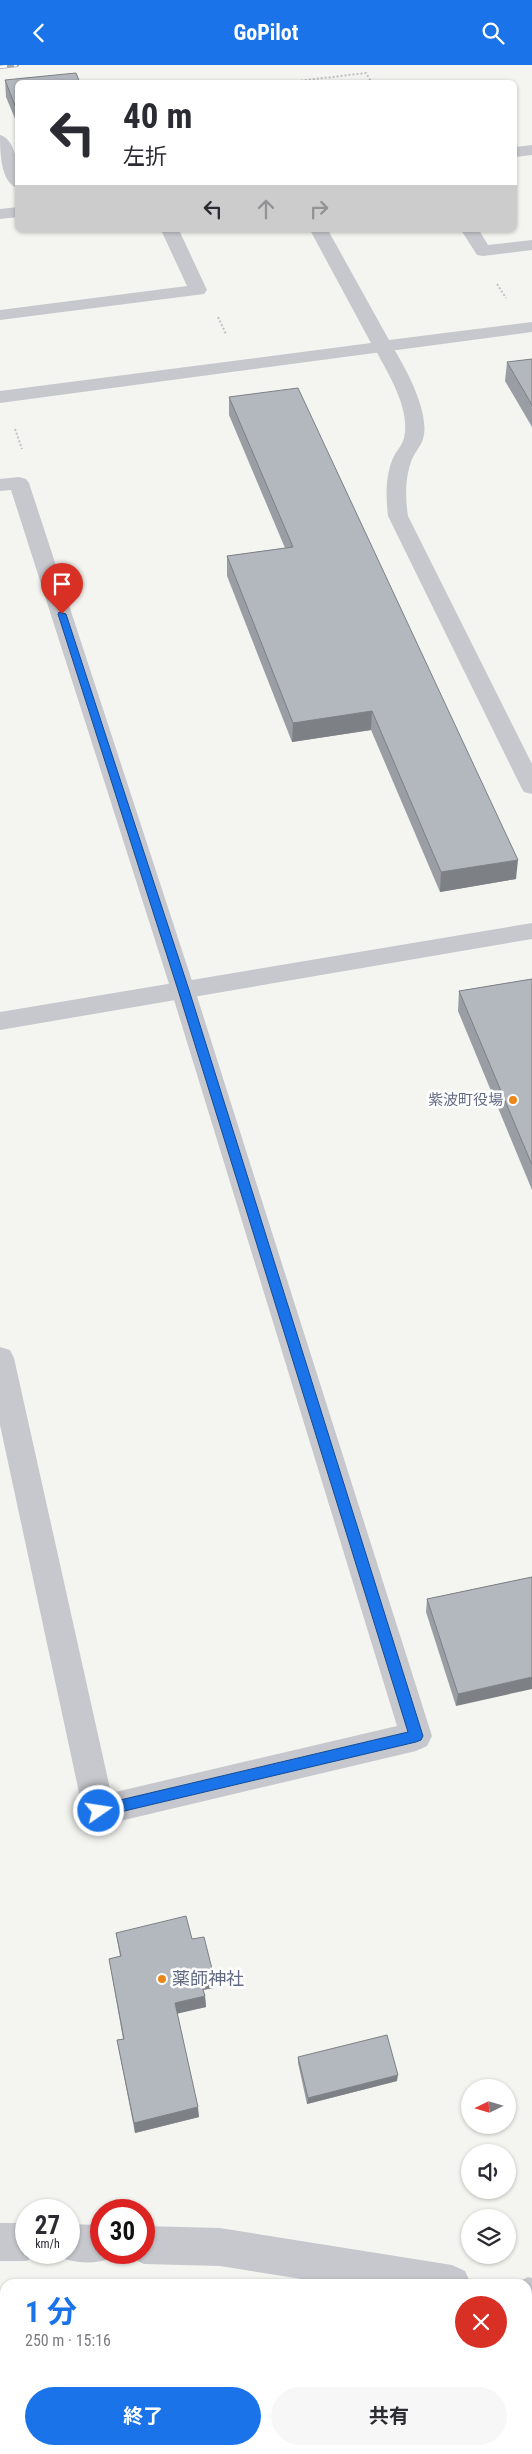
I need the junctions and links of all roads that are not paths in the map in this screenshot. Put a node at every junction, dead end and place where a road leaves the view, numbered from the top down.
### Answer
1 (0, 140) edge
2 (532, 150) edge
3 (517, 152) edge
4 (15, 176) edge
5 (15, 212) edge
6 (0, 214) edge
7 (171, 232) edge
8 (320, 232) edge
9 (471, 232) edge
10 (532, 245) edge
11 (0, 315) edge
12 (532, 327) edge
13 (383, 347) junction
14 (0, 397) edge
15 (0, 485) edge
16 (532, 787) edge
17 (532, 931) edge
18 (184, 990) junction
19 (0, 1021) edge
20 (0, 1358) edge
21 (0, 2242) edge
22 (15, 2242) edge
23 (155, 2245) edge
24 (421, 2279) edge

1 - 4 street
2 - 3 street
5 - 6 street
7 - 11 street
8 - 13 street
9 - 10 street
12 - 13 street
13 - 14 street
13 - 16 street
15 - 18 street
17 - 18 street
18 - 19 street
18 - 20 street
21 - 22 street
23 - 24 street

